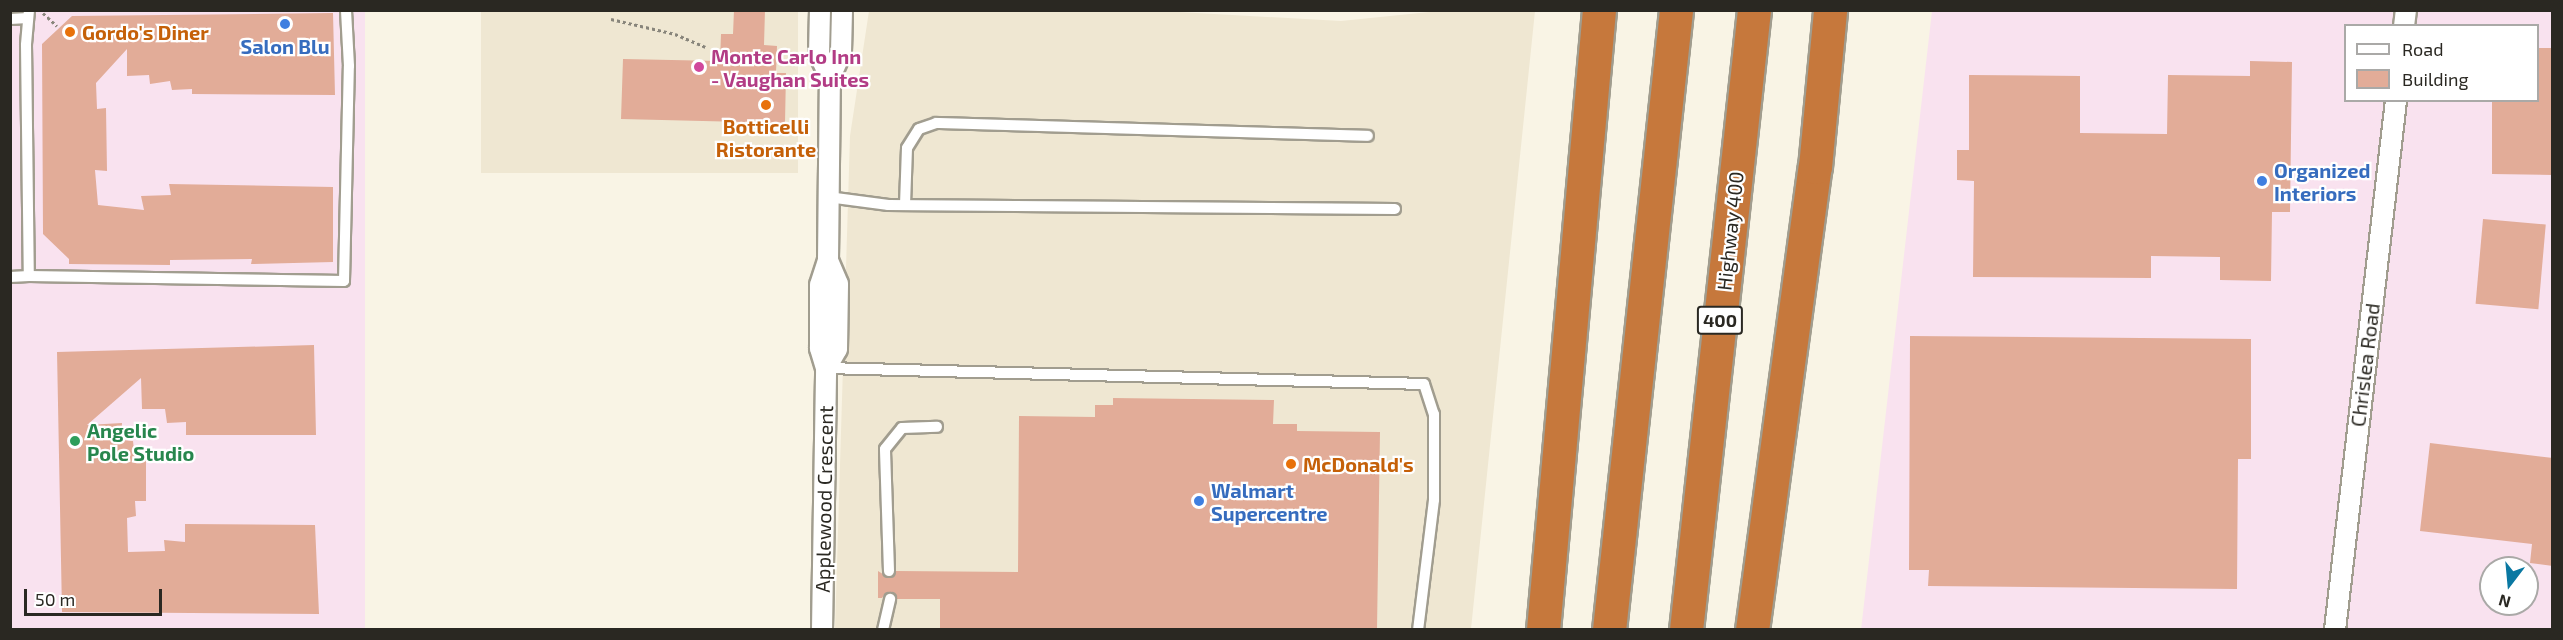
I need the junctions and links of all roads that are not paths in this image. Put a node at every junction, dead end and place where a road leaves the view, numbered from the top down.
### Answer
1 (346, 10) edge
2 (820, 10) edge
3 (842, 10) edge
4 (1599, 10) edge
5 (1676, 10) edge
6 (1755, 10) edge
7 (1830, 10) edge
8 (1845, 10) edge
9 (28, 14) edge
10 (10, 19) edge
11 (830, 77) junction
12 (2396, 102) edge
13 (1368, 136) dead end
14 (1815, 167) junction
15 (828, 197) junction
16 (905, 205) junction
17 (1395, 209) dead end
18 (29, 276) junction
19 (10, 277) edge
20 (826, 368) junction
21 (937, 427) dead end
22 (889, 571) dead end
23 (890, 598) dead end
24 (822, 630) edge
25 (883, 630) edge
26 (1418, 630) edge
27 (1542, 630) edge
28 (1609, 630) edge
29 (1686, 630) edge
30 (1752, 630) edge
31 (2335, 630) edge

1 - 18 lane
2 - 11 street, Applewood Crescent
3 - 11 street, Applewood Crescent
4 - 27 highway
5 - 28 highway
6 - 29 highway, Highway 400 / 400
7 - 14 highway
8 - 14 highway
9 - 10 lane
9 - 18 lane
11 - 15 street, Applewood Crescent
12 - 31 street, Chrislea Road
13 - 16 lane
14 - 30 highway
15 - 16 lane
15 - 20 street, Applewood Crescent
16 - 17 lane
18 - 19 lane
20 - 24 street, Applewood Crescent
20 - 26 lane
21 - 22 lane
23 - 25 lane

